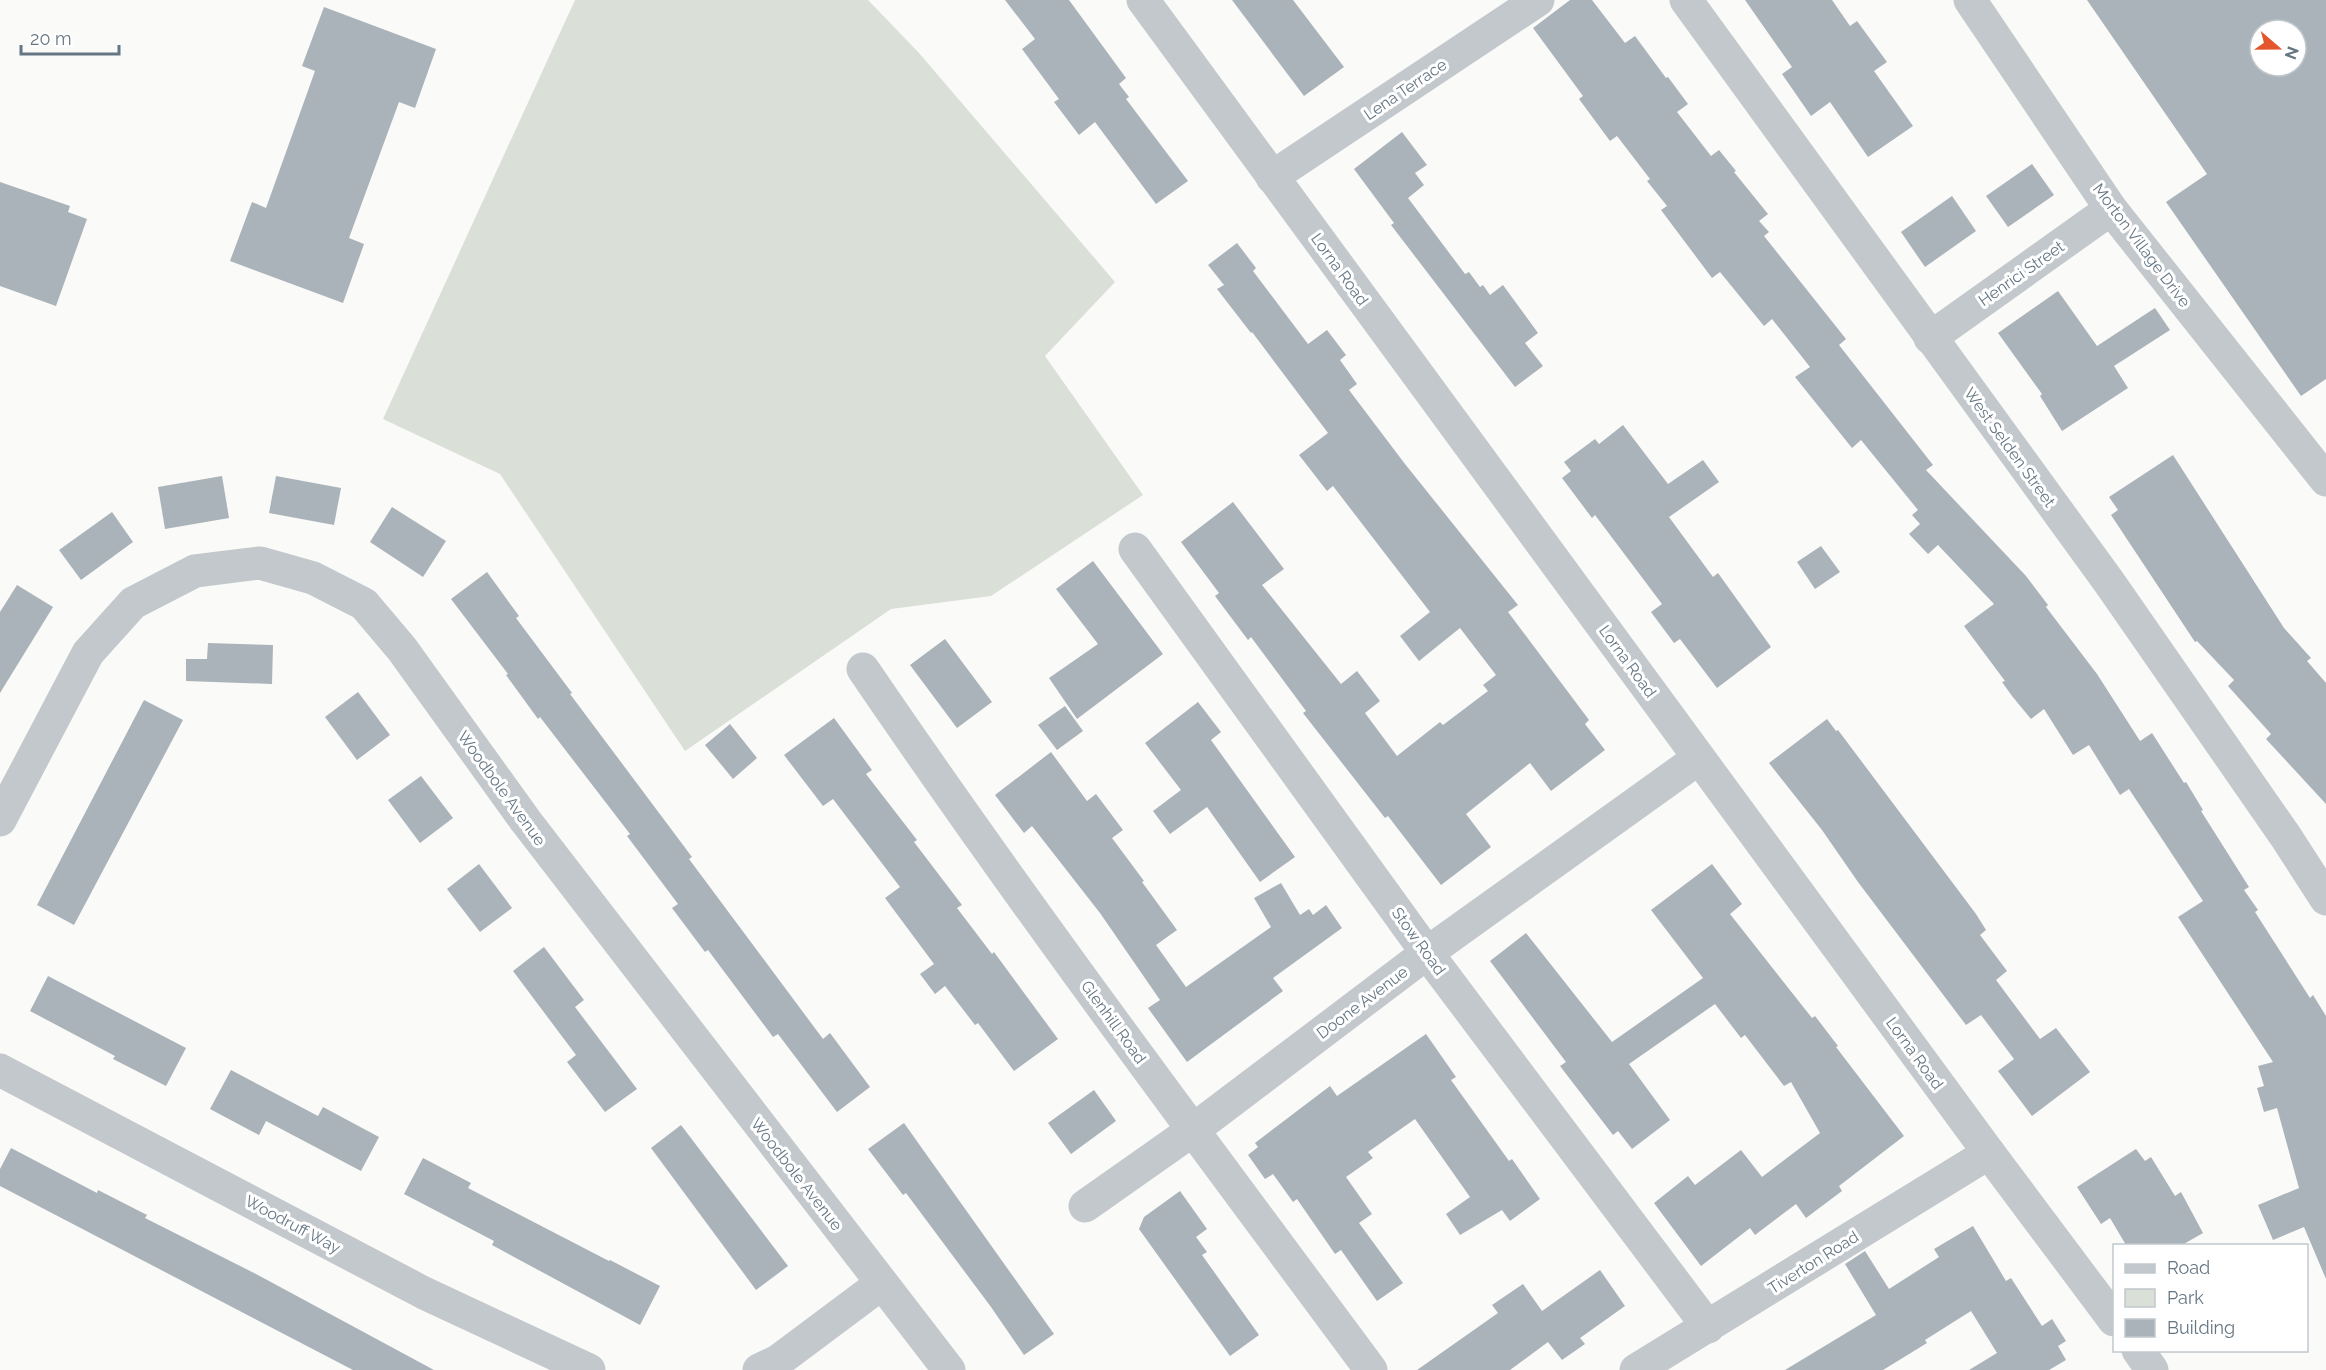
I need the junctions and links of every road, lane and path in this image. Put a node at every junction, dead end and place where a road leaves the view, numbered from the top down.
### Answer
1 (1143, 0) edge
2 (1538, 0) edge
3 (1686, 0) edge
4 (1970, 0) edge
5 (1272, 177) junction
6 (2111, 208) junction
7 (1930, 338) junction
8 (2326, 480) edge
9 (1135, 549) dead end
10 (863, 669) dead end
11 (1699, 758) junction
12 (0, 820) edge
13 (2326, 900) edge
14 (1427, 953) junction
15 (0, 1070) edge
16 (1193, 1130) junction
17 (1989, 1153) junction
18 (1085, 1206) dead end
19 (881, 1284) junction
20 (2113, 1317) edge
21 (1708, 1327) junction
22 (2139, 1352) edge
23 (589, 1370) edge
24 (759, 1370) edge
25 (949, 1370) edge
26 (1371, 1370) edge
27 (1636, 1370) edge
28 (2152, 1370) edge

1 - 5 street, Lorna Road
2 - 5 street, Lena Terrace
3 - 7 street, West Selden Street
4 - 6 street, Morton Village Drive
5 - 11 street, Lorna Road
6 - 7 street, Henrici Street
6 - 8 street, Morton Village Drive
7 - 13 street, West Selden Street
9 - 14 street, Stow Road
10 - 16 street, Glenhill Road
11 - 14 street, Doone Avenue
11 - 17 street, Lorna Road
12 - 19 street, Woodbole Avenue
14 - 16 street, Doone Avenue
14 - 21 street, Stow Road
15 - 23 street, Woodruff Way
16 - 18 street, Doone Avenue
16 - 26 street, Glenhill Road
17 - 20 street, Lorna Road
17 - 21 street, Tiverton Road
19 - 24 street
19 - 25 street, Woodbole Avenue
21 - 27 street, Tiverton Road
22 - 28 street

